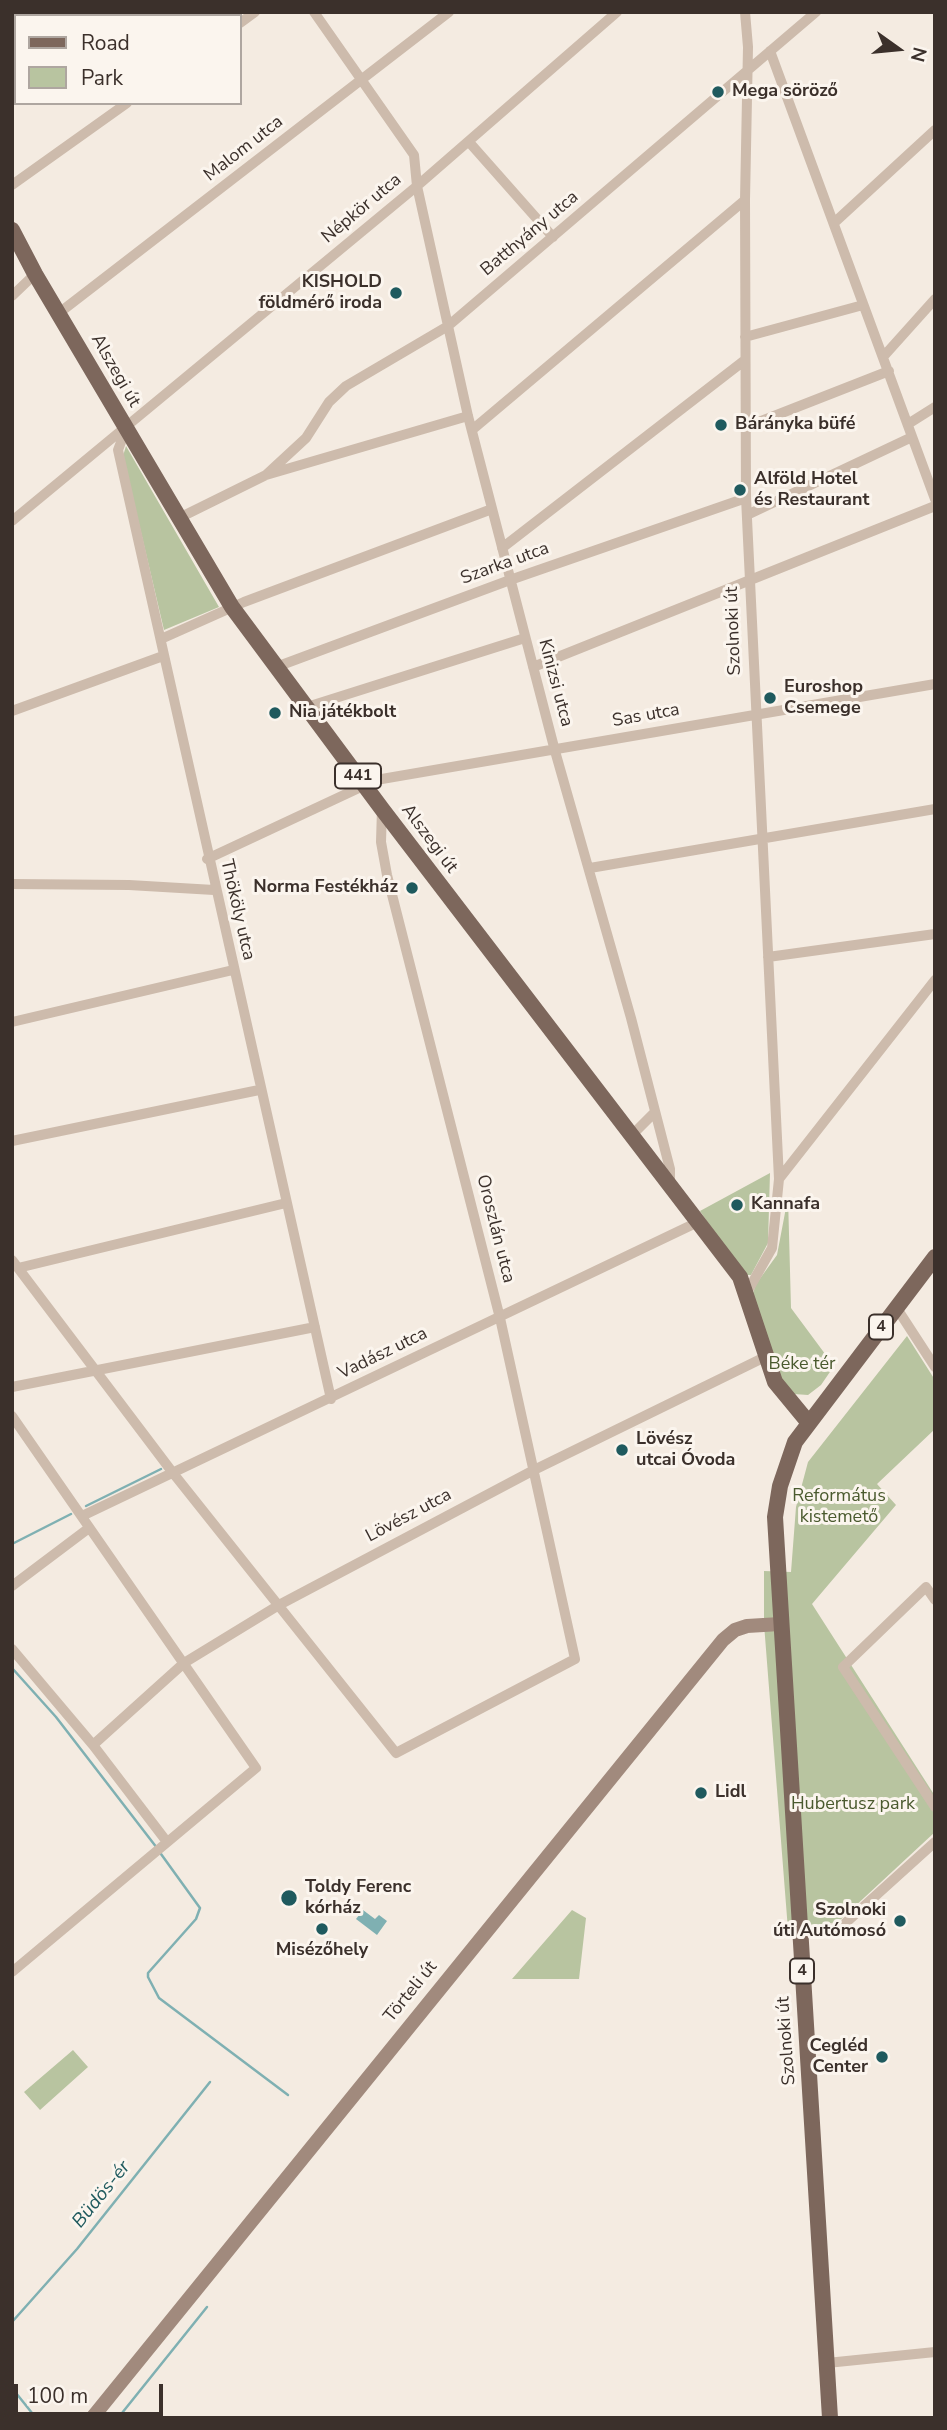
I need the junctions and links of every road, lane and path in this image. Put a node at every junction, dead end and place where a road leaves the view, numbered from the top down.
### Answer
1 (314, 12) edge
2 (449, 12) edge
3 (617, 12) edge
4 (745, 12) edge
5 (816, 12) edge
6 (770, 51) junction
7 (748, 73) junction
8 (362, 80) junction
9 (124, 105) edge
10 (935, 130) edge
11 (469, 142) junction
12 (12, 186) edge
13 (417, 186) junction
14 (745, 200) junction
15 (835, 222) junction
16 (12, 230) edge
17 (553, 237) junction
18 (35, 274) junction
19 (12, 296) edge
20 (935, 299) edge
21 (863, 304) junction
22 (59, 313) junction
23 (448, 326) junction
24 (745, 337) junction
25 (883, 357) junction
26 (745, 360) junction
27 (889, 371) junction
28 (935, 407) edge
29 (468, 416) junction
30 (908, 424) junction
31 (746, 427) junction
32 (126, 429) junction
33 (472, 430) junction
34 (912, 437) junction
35 (266, 475) junction
36 (746, 498) junction
37 (935, 499) edge
38 (935, 506) edge
39 (492, 509) junction
40 (747, 515) junction
41 (179, 518) junction
42 (12, 521) edge
43 (502, 548) junction
44 (510, 580) junction
45 (751, 581) junction
46 (232, 607) junction
47 (525, 638) junction
48 (161, 639) junction
49 (163, 656) junction
50 (276, 667) junction
51 (533, 667) junction
52 (935, 684) edge
53 (307, 707) junction
54 (12, 711) edge
55 (756, 714) junction
56 (555, 751) junction
57 (365, 785) junction
58 (935, 808) edge
59 (382, 809) junction
60 (762, 836) junction
61 (207, 859) junction
62 (590, 868) junction
63 (12, 884) edge
64 (214, 890) junction
65 (935, 934) edge
66 (768, 957) junction
67 (233, 970) junction
68 (935, 980) edge
69 (12, 1022) edge
70 (259, 1090) junction
71 (655, 1112) junction
72 (632, 1135) junction
73 (12, 1141) edge
74 (779, 1179) junction
75 (670, 1185) junction
76 (286, 1203) junction
77 (698, 1222) junction
78 (935, 1258) edge
79 (15, 1264) edge
80 (746, 1294) junction
81 (896, 1307) junction
82 (500, 1318) junction
83 (315, 1327) junction
84 (767, 1356) junction
85 (935, 1367) edge
86 (94, 1369) junction
87 (12, 1387) edge
88 (783, 1396) junction
89 (828, 1396) junction
90 (331, 1399) junction
91 (12, 1416) edge
92 (808, 1422) junction
93 (534, 1470) junction
94 (173, 1473) junction
95 (82, 1516) junction
96 (89, 1528) junction
97 (12, 1586) edge
98 (935, 1600) edge
99 (279, 1605) junction
100 (780, 1624) junction
101 (12, 1650) edge
102 (184, 1663) junction
103 (93, 1745) junction
104 (935, 1807) edge
105 (935, 1842) edge
106 (165, 1844) junction
107 (800, 1935) junction
108 (12, 1972) edge
109 (935, 2352) edge
110 (827, 2363) junction
111 (92, 2418) edge
112 (830, 2418) edge

1 - 8 street, Kinizsi utca
2 - 8 street, Malom utca
3 - 11 street, Népkör utca
4 - 7 street, Szolnoki út
5 - 6 street, Batthyány utca
6 - 7 street, Batthyány utca
6 - 15 street
7 - 14 street, Szolnoki út
7 - 17 street, Batthyány utca
8 - 13 street, Kinizsi utca
8 - 22 street, Malom utca
9 - 12 street
10 - 15 street
11 - 13 street, Népkör utca
11 - 17 street
13 - 23 street, Kinizsi utca
13 - 32 street, Népkör utca
14 - 24 street, Szolnoki út
14 - 33 street
15 - 21 street
16 - 18 main road, Alszegi út / 441
17 - 23 street, Batthyány utca
18 - 19 street
18 - 22 main road, Alszegi út / 441
20 - 25 street
21 - 24 street
21 - 25 street
22 - 32 main road, Alszegi út / 441
23 - 29 street, Kinizsi utca
23 - 35 street, Batthyány utca
24 - 26 street, Szolnoki út
25 - 27 street
26 - 31 street, Szolnoki út
26 - 43 street
27 - 30 street
27 - 31 street
28 - 30 street
29 - 33 street, Kinizsi utca
29 - 35 street
30 - 34 street
31 - 36 street, Szolnoki út
32 - 41 main road, Alszegi út / 441
32 - 42 street, Népkör utca
32 - 48 street, Thököly utca
33 - 39 street, Kinizsi utca
34 - 37 street
34 - 40 street
35 - 41 street
36 - 40 street, Szolnoki út
36 - 44 street, Szarka utca
38 - 45 street
39 - 43 street, Kinizsi utca
39 - 46 street
40 - 45 street, Szolnoki út
41 - 46 main road, Alszegi út / 441
43 - 44 street, Kinizsi utca
44 - 47 street, Kinizsi utca
44 - 50 street, Szarka utca
45 - 51 street
45 - 55 street, Szolnoki út
46 - 48 street
46 - 50 main road, Alszegi út / 441
47 - 51 street, Kinizsi utca
47 - 53 street
48 - 49 street, Thököly utca
49 - 54 street
49 - 61 street, Thököly utca
50 - 53 main road, Alszegi út / 441
51 - 56 street, Kinizsi utca
52 - 55 street, Sas utca
53 - 57 main road, Alszegi út / 441
55 - 56 street, Sas utca
55 - 60 street, Szolnoki út
56 - 57 street, Sas utca
56 - 62 street, Kinizsi utca
57 - 59 main road, Alszegi út / 441
57 - 61 street, Sas utca
58 - 60 street
59 - 72 main road, Alszegi út / 441
59 - 82 street, Oroszlán utca
60 - 62 street
60 - 66 street, Szolnoki út
61 - 64 street, Thököly utca
62 - 71 street, Kinizsi utca
63 - 64 street
64 - 67 street, Thököly utca
65 - 66 street
66 - 74 street, Szolnoki út
67 - 69 street
67 - 70 street, Thököly utca
68 - 74 street
70 - 73 street
70 - 76 street, Thököly utca
71 - 72 street
71 - 75 street, Kinizsi utca
72 - 75 main road, Alszegi út / 441
74 - 80 street, Szolnoki út
75 - 77 main road, Alszegi út / 441
76 - 79 street
76 - 83 street, Thököly utca
77 - 80 main road, Alszegi út / 441
77 - 82 street, Vadász utca
78 - 81 main road, 4
79 - 86 street
80 - 84 main road, Alszegi út / 441
81 - 85 street
81 - 89 main road, 4
82 - 90 street, Vadász utca
82 - 93 street, Oroszlán utca
83 - 86 street
83 - 90 street, Thököly utca
84 - 88 main road, Alszegi út / 441
84 - 93 street, Lövész utca
86 - 87 street
86 - 94 street
88 - 89 main road
88 - 92 main road, Alszegi út / 441
89 - 92 main road, 4
90 - 94 street, Vadász utca
91 - 95 street
92 - 100 main road, Szolnoki út / 4
93 - 99 street, Lövész utca
93 - 99 street, Oroszlán utca
94 - 95 street, Vadász utca
94 - 99 street
95 - 96 street
96 - 97 street
96 - 102 street
98 - 104 street
99 - 102 street, Lövész utca
100 - 107 main road, Szolnoki út / 4
100 - 111 main road, Törteli út
101 - 103 street
102 - 103 street, Lövész utca
102 - 106 street
103 - 106 street
105 - 107 street
106 - 108 street
107 - 110 main road, Szolnoki út / 4
109 - 110 street
110 - 112 main road, Szolnoki út / 4

